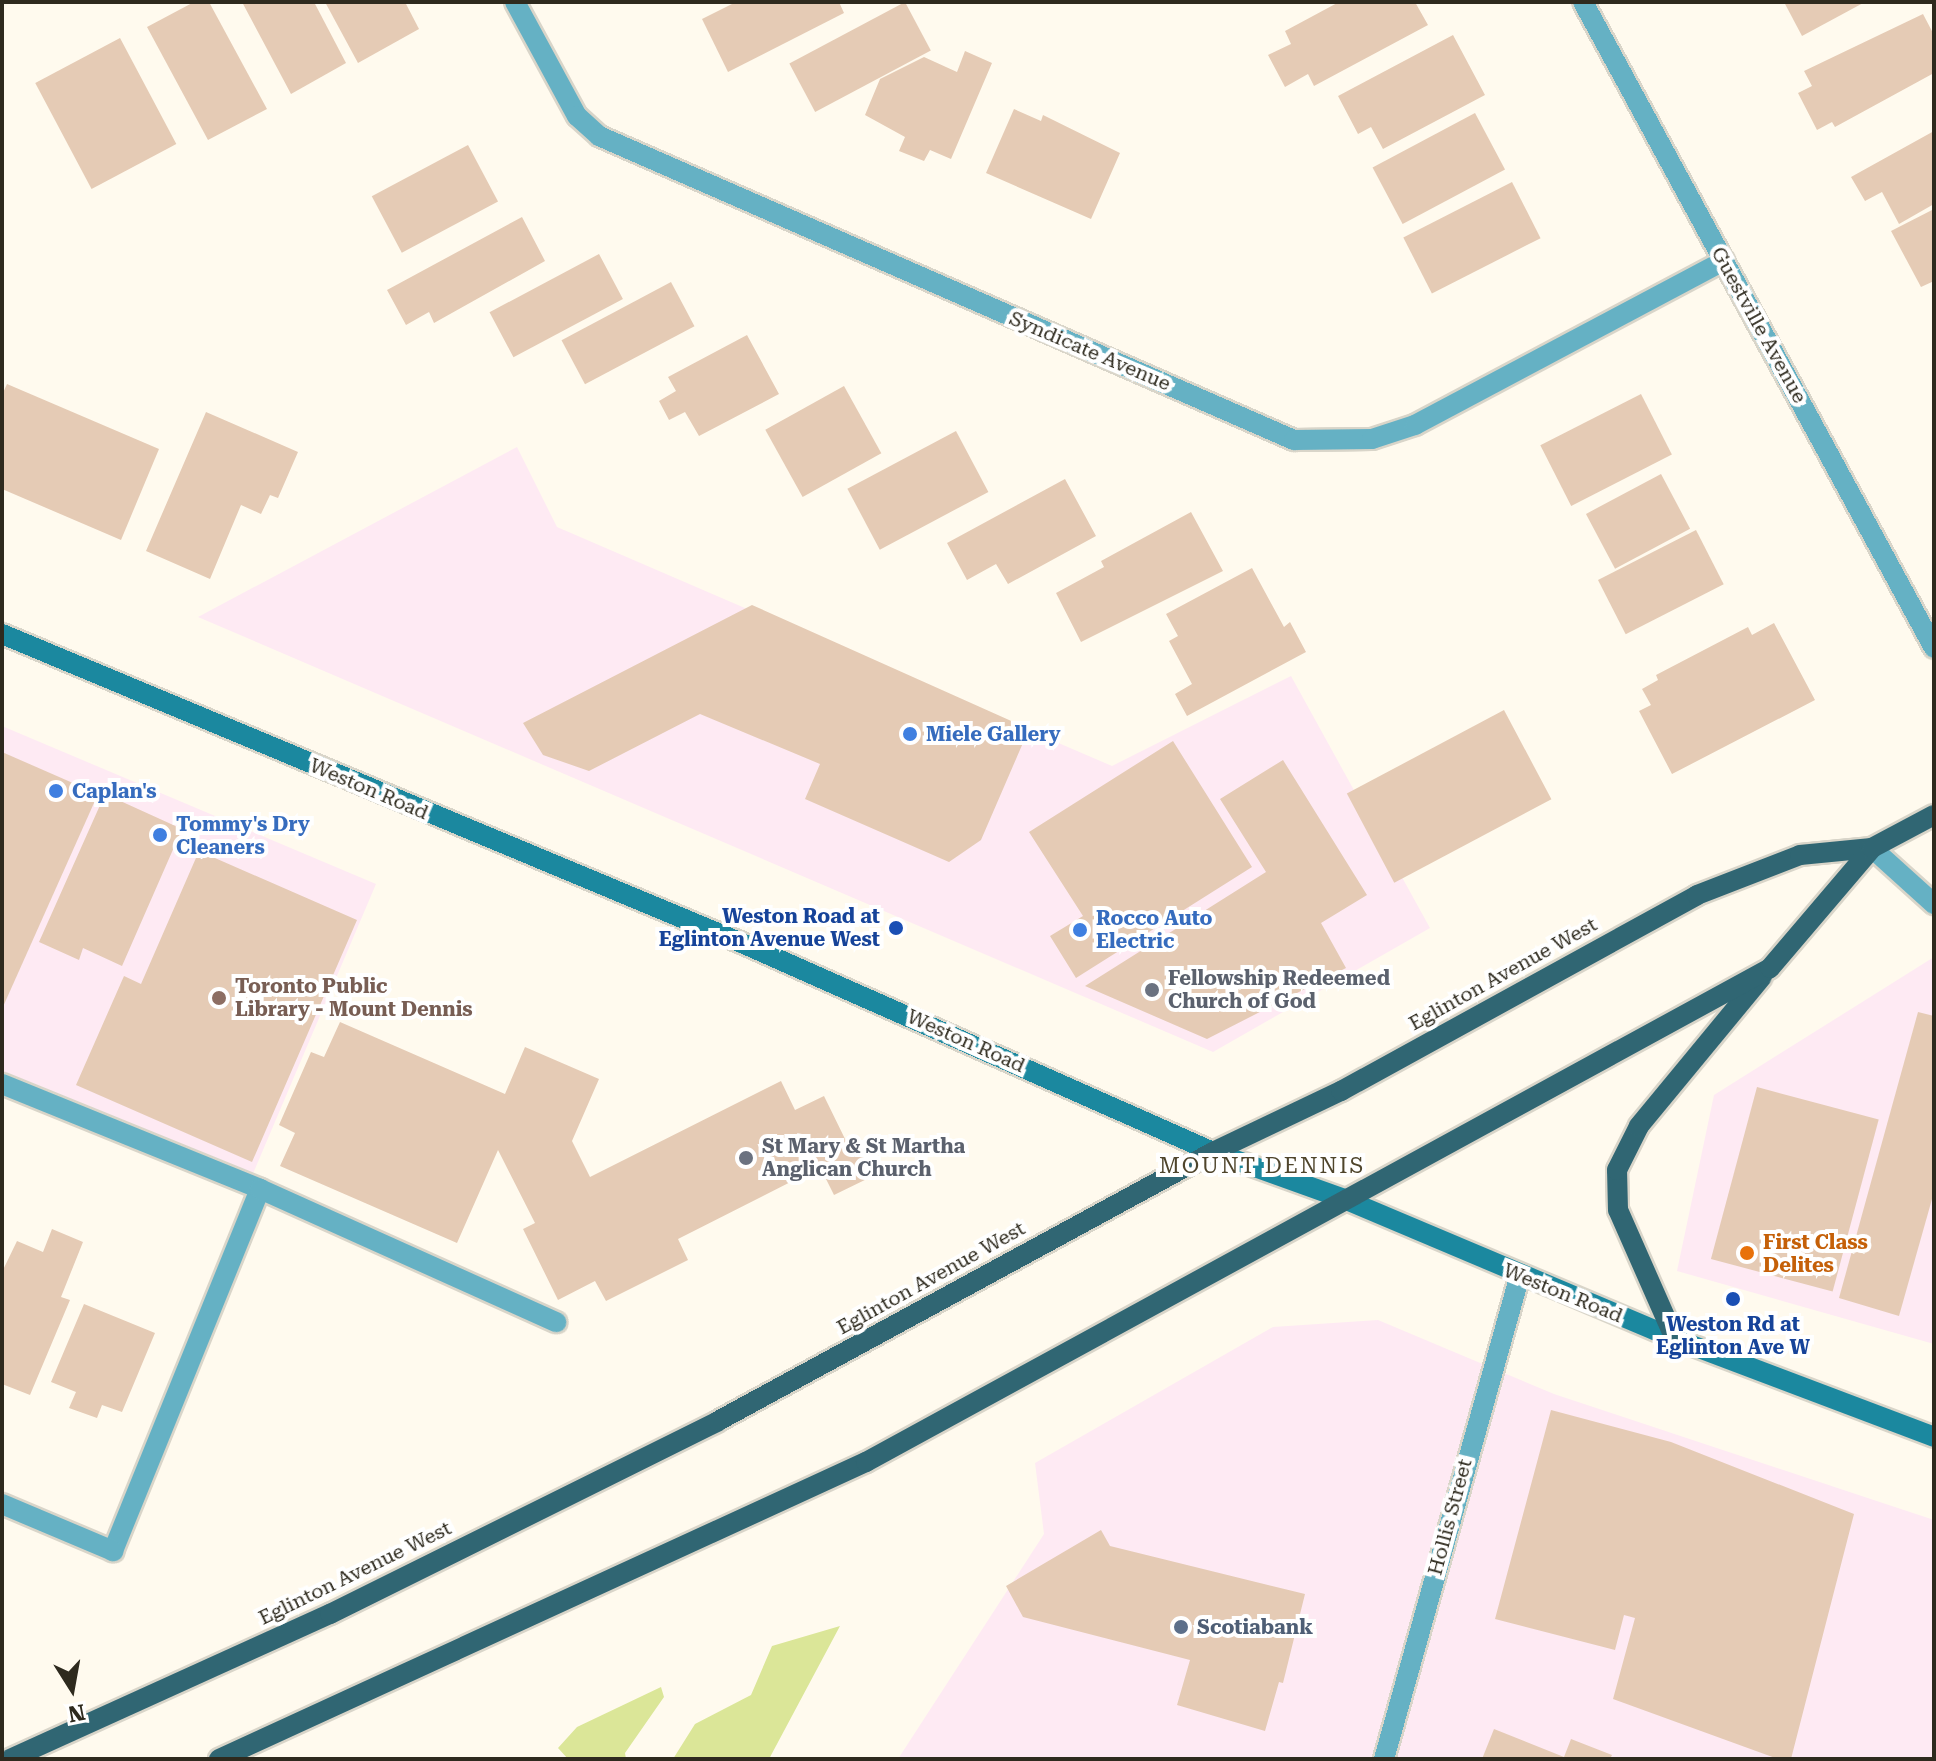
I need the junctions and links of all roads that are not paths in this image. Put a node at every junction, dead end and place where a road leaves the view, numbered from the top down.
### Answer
1 (515, 2) edge
2 (1583, 2) edge
3 (1724, 261) junction
4 (2, 634) edge
5 (1934, 648) edge
6 (1934, 815) edge
7 (1872, 848) junction
8 (1934, 904) edge
9 (1770, 968) junction
10 (2, 1084) edge
11 (1213, 1152) junction
12 (260, 1189) junction
13 (1344, 1199) junction
14 (1520, 1275) junction
15 (556, 1322) dead end
16 (1675, 1339) junction
17 (1934, 1437) edge
18 (2, 1504) edge
19 (10, 1759) edge
20 (219, 1759) edge
21 (1384, 1759) edge

1 - 3 street, Syndicate Avenue
2 - 3 street, Guestville Avenue
3 - 5 street, Guestville Avenue
4 - 11 main road, Weston Road
6 - 7 main road, Eglinton Avenue West
7 - 8 street
7 - 9 main road, Eglinton Avenue West
7 - 11 main road, Eglinton Avenue West
9 - 13 main road, Eglinton Avenue West
9 - 16 main road
10 - 12 street
11 - 13 main road, Weston Road
11 - 19 main road, Eglinton Avenue West
12 - 15 street
12 - 18 street
13 - 14 main road, Weston Road
13 - 20 main road, Eglinton Avenue West
14 - 16 main road, Weston Road
14 - 21 street, Hollis Street
16 - 17 main road, Weston Road

